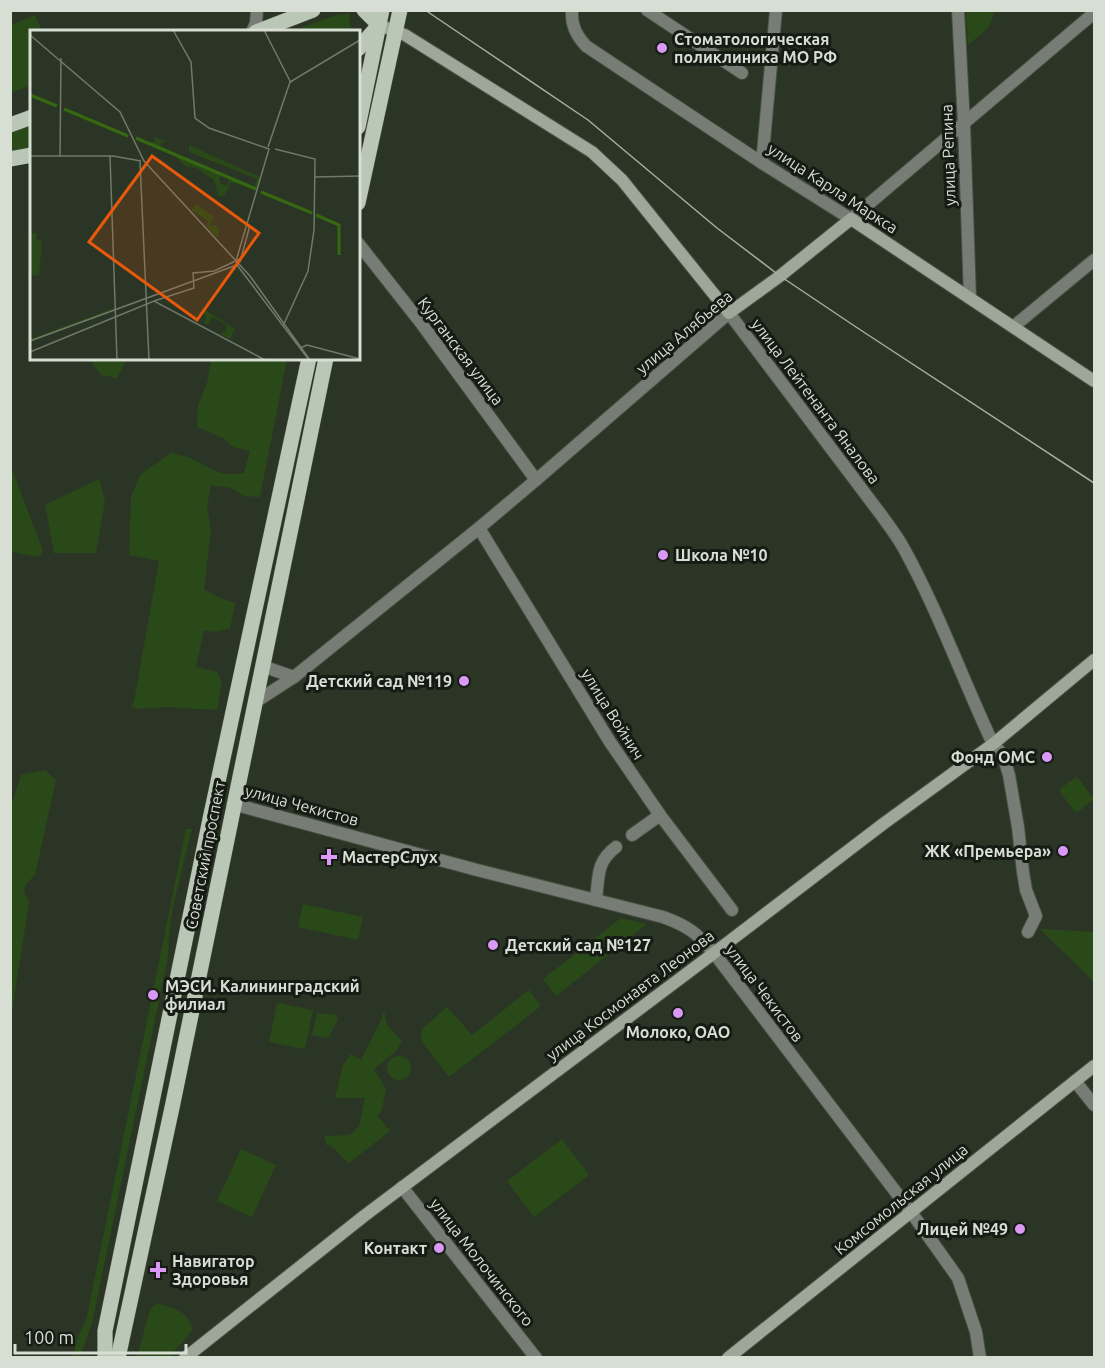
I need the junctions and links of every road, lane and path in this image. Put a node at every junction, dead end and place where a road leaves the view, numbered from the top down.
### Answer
1 (257, 10) edge
2 (313, 10) edge
3 (364, 10) edge
4 (400, 10) edge
5 (572, 10) edge
6 (647, 10) edge
7 (776, 10) edge
8 (958, 10) edge
9 (1095, 13) edge
10 (380, 18) edge
11 (254, 30) edge
12 (259, 30) edge
13 (395, 31) junction
14 (360, 46) edge
15 (742, 73) dead end
16 (362, 94) edge
17 (360, 111) edge
18 (30, 118) edge
19 (964, 124) junction
20 (10, 125) edge
21 (30, 155) edge
22 (10, 159) edge
23 (762, 163) junction
24 (360, 194) edge
25 (851, 219) junction
26 (360, 246) edge
27 (1095, 260) edge
28 (970, 298) junction
29 (729, 314) junction
30 (1013, 327) junction
31 (309, 360) edge
32 (326, 360) edge
33 (1095, 381) edge
34 (536, 480) junction
35 (479, 528) junction
36 (1095, 660) edge
37 (262, 666) junction
38 (294, 677) junction
39 (254, 703) junction
40 (993, 744) junction
41 (233, 804) junction
42 (660, 815) junction
43 (632, 835) dead end
44 (616, 847) dead end
45 (597, 900) junction
46 (732, 910) dead end
47 (1028, 932) dead end
48 (714, 953) junction
49 (1095, 1066) edge
50 (1075, 1081) junction
51 (1095, 1105) edge
52 (402, 1187) junction
53 (911, 1212) junction
54 (105, 1331) junction
55 (115, 1357) edge
56 (95, 1358) edge
57 (185, 1358) edge
58 (536, 1358) edge
59 (728, 1358) edge
60 (980, 1358) edge

1 - 11 street
2 - 12 main road
3 - 10 main road
4 - 13 main road
5 - 23 street, улица Карла Маркса
6 - 15 street
7 - 23 street
8 - 19 street, улица Репина
9 - 19 street, улица Алябьева
10 - 13 main road, улица Лейтенанта Яналова
10 - 14 main road
10 - 16 main road
13 - 24 main road
13 - 29 main road, улица Лейтенанта Яналова
16 - 17 main road
18 - 20 main road
19 - 25 street, улица Алябьева
19 - 28 street, улица Репина
21 - 22 main road
23 - 25 street, улица Карла Маркса
25 - 28 main road, улица Карла Маркса
25 - 29 main road, улица Алябьева
26 - 34 street, Курганская улица
27 - 30 street
28 - 30 main road, улица Карла Маркса
29 - 34 street, улица Алябьева
29 - 40 street, улица Лейтенанта Яналова
30 - 33 main road, улица Карла Маркса
31 - 54 main road, Советский проспект
32 - 37 main road, Советский проспект
34 - 35 street, улица Алябьева
35 - 38 street, улица Алябьева
35 - 42 street, улица Войнич
36 - 40 main road, улица Космонавта Леонова
37 - 38 street
37 - 39 main road, Советский проспект
38 - 39 street, улица Алябьева
39 - 41 main road, Советский проспект
40 - 47 street, улица Лейтенанта Яналова
40 - 48 main road, улица Космонавта Леонова
41 - 45 street, улица Чекистов
41 - 55 main road, Советский проспект
42 - 43 street
42 - 46 street, улица Войнич
44 - 45 street
45 - 48 street, улица Чекистов
48 - 52 main road, улица Космонавта Леонова
48 - 53 street, улица Чекистов
49 - 50 main road, Комсомольская улица
50 - 51 street
50 - 53 main road, Комсомольская улица
52 - 57 main road, улица Космонавта Леонова
52 - 58 street, улица Молочинского
53 - 59 main road, Комсомольская улица
53 - 60 street, улица Чекистов
54 - 55 main road, Советский проспект
54 - 56 main road, Советский проспект

